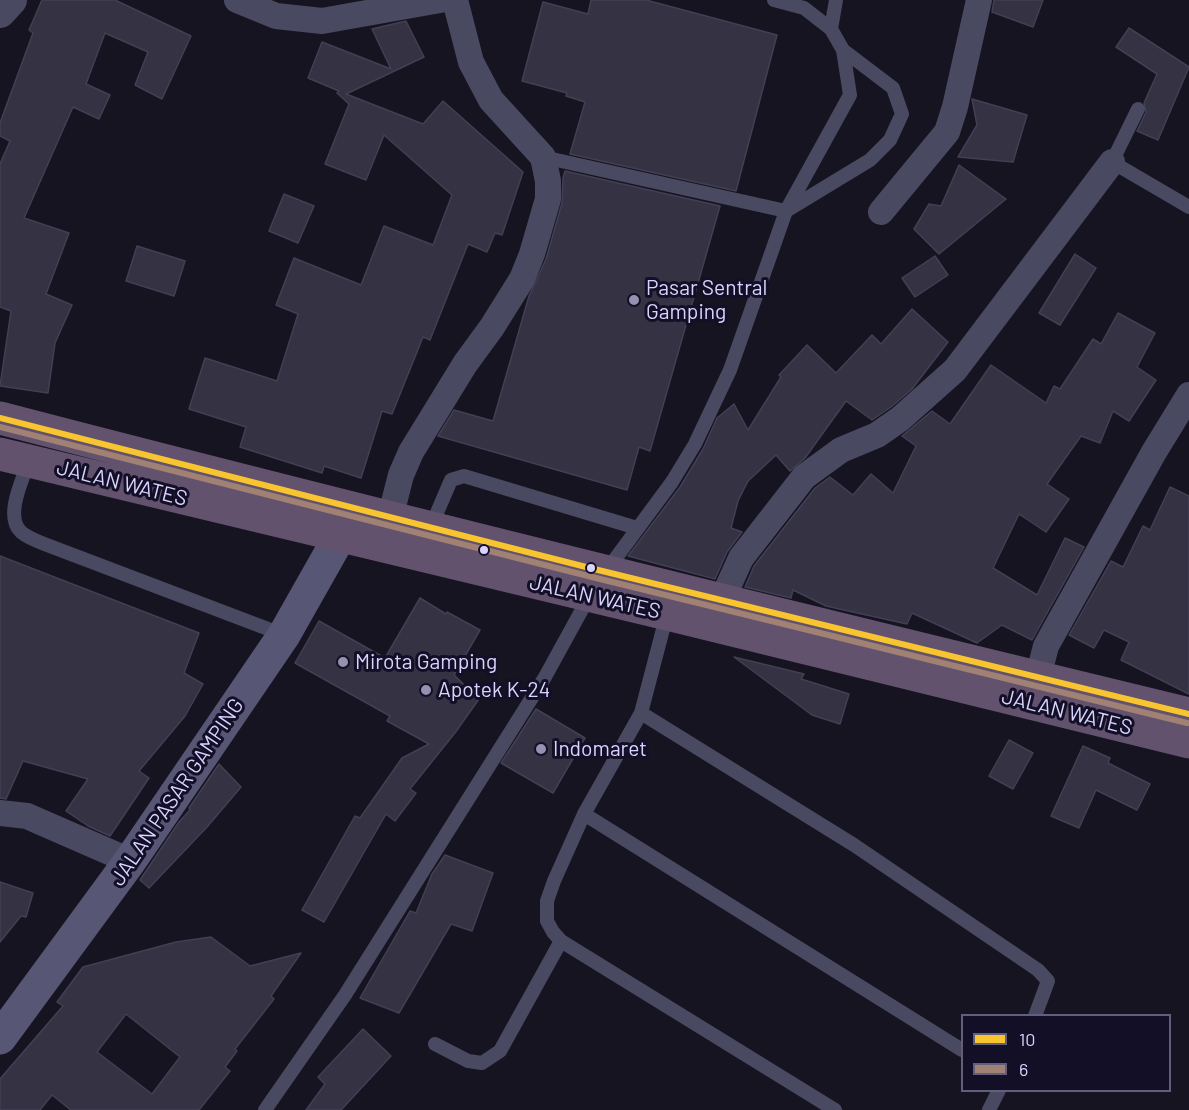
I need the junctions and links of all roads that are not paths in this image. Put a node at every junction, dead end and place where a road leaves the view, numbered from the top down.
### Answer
1 (11, 0) edge
2 (237, 0) edge
3 (440, 0) edge
4 (455, 0) edge
5 (774, 0) edge
6 (836, 0) edge
7 (979, 0) edge
8 (0, 12) edge
9 (831, 29) junction
10 (843, 50) junction
11 (1138, 109) dead end
12 (543, 157) junction
13 (1112, 162) junction
14 (1189, 207) edge
15 (786, 210) junction
16 (882, 213) dead end
17 (1189, 395) edge
18 (0, 418) edge
19 (15, 457) edge
20 (390, 518) junction
21 (637, 528) junction
22 (430, 529) junction
23 (340, 536) junction
24 (598, 584) junction
25 (722, 600) junction
26 (667, 614) junction
27 (284, 635) junction
28 (1038, 677) junction
29 (641, 713) junction
30 (1189, 714) edge
31 (1189, 742) edge
32 (0, 813) edge
33 (584, 814) junction
34 (130, 861) junction
35 (561, 940) junction
36 (1036, 1014) edge
37 (0, 1038) edge
38 (435, 1044) dead end
39 (961, 1049) edge
40 (998, 1092) edge
41 (265, 1110) edge
42 (835, 1110) edge
43 (989, 1110) edge

1 - 8 street
2 - 3 street
4 - 12 street
5 - 9 lane
6 - 9 lane
7 - 16 street
9 - 10 lane
10 - 15 lane
10 - 15 lane
11 - 13 lane
12 - 15 lane
12 - 20 street
13 - 14 lane
13 - 25 street
15 - 21 lane
17 - 28 street
18 - 20 highway, JALAN WATES
19 - 23 highway, JALAN WATES
19 - 27 lane
20 - 22 highway, JALAN WATES
21 - 22 lane
21 - 24 lane
22 - 24 highway, JALAN WATES
23 - 24 highway, JALAN WATES
23 - 27 main road, JALAN PASAR GAMPING
24 - 25 highway, JALAN WATES
24 - 26 highway, JALAN WATES
24 - 41 lane
25 - 28 highway, JALAN WATES
26 - 29 lane
26 - 31 highway, JALAN WATES
27 - 34 main road, JALAN PASAR GAMPING
28 - 30 highway, JALAN WATES
29 - 33 lane
29 - 36 lane
32 - 34 street
33 - 35 lane
33 - 39 lane
34 - 37 main road, JALAN PASAR GAMPING
35 - 38 lane
35 - 42 lane
40 - 43 lane

